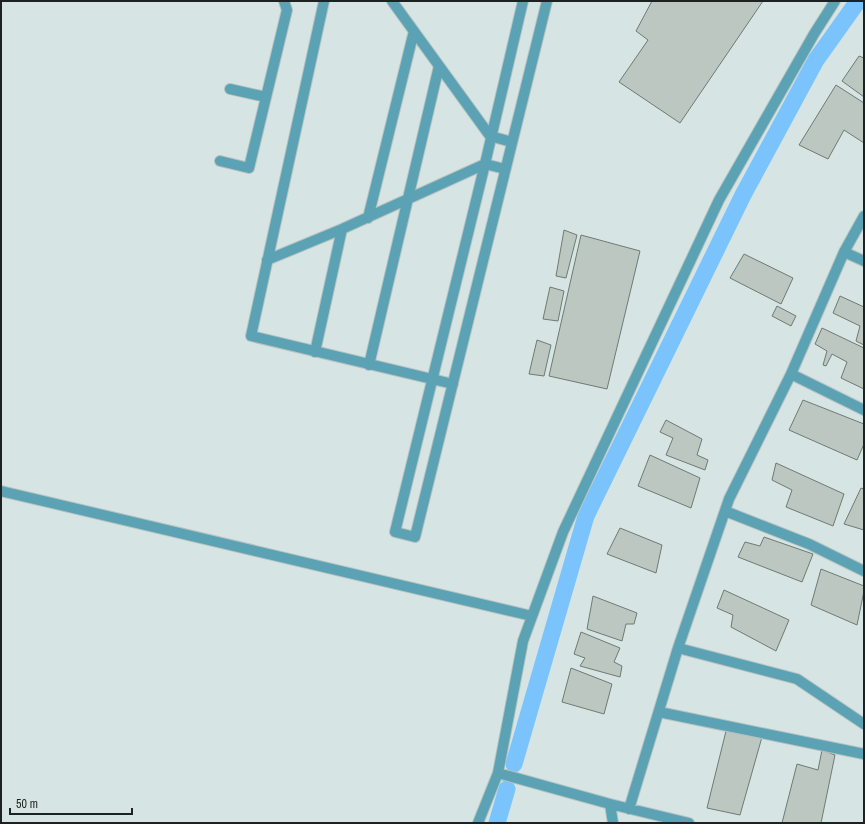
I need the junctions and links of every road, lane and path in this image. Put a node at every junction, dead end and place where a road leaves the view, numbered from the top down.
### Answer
1 (284, 1) edge
2 (324, 1) edge
3 (392, 1) edge
4 (522, 1) edge
5 (547, 1) edge
6 (835, 1) edge
7 (414, 31) junction
8 (439, 66) junction
9 (230, 89) dead end
10 (266, 97) junction
11 (490, 136) junction
12 (512, 142) junction
13 (220, 161) dead end
14 (485, 164) junction
15 (505, 169) junction
16 (408, 199) junction
17 (864, 216) edge
18 (368, 218) junction
19 (342, 230) junction
20 (844, 252) junction
21 (267, 260) junction
22 (864, 262) edge
23 (315, 352) junction
24 (370, 365) junction
25 (791, 374) junction
26 (433, 379) junction
27 (453, 384) junction
28 (864, 410) edge
29 (1, 491) edge
30 (725, 511) junction
31 (864, 571) edge
32 (532, 616) junction
33 (678, 648) junction
34 (659, 712) junction
35 (864, 724) edge
36 (864, 754) edge
37 (498, 773) junction
38 (610, 804) junction
39 (629, 809) junction
40 (652, 819) edge
41 (478, 823) edge
42 (613, 823) edge
43 (689, 823) edge

1 - 10 street
2 - 21 street
3 - 7 street
4 - 11 street
5 - 12 street
6 - 32 street
7 - 8 street
7 - 18 street
8 - 11 street
8 - 16 street
9 - 10 street
10 - 13 street
11 - 12 street
11 - 14 street
12 - 15 street
14 - 15 street
14 - 16 street
14 - 26 street
15 - 27 street
16 - 18 street
16 - 24 street
17 - 20 street
18 - 19 street
19 - 21 street
19 - 23 street
20 - 22 street
20 - 25 street
21 - 23 street
23 - 24 street
24 - 26 street
25 - 28 street
25 - 30 street
26 - 27 street
26 - 27 street
29 - 32 street
30 - 31 street
30 - 33 street
32 - 37 street
33 - 34 street
33 - 35 street
34 - 36 street
34 - 39 street
37 - 38 street
37 - 41 street
38 - 39 street
38 - 42 street
39 - 40 street
40 - 43 street

